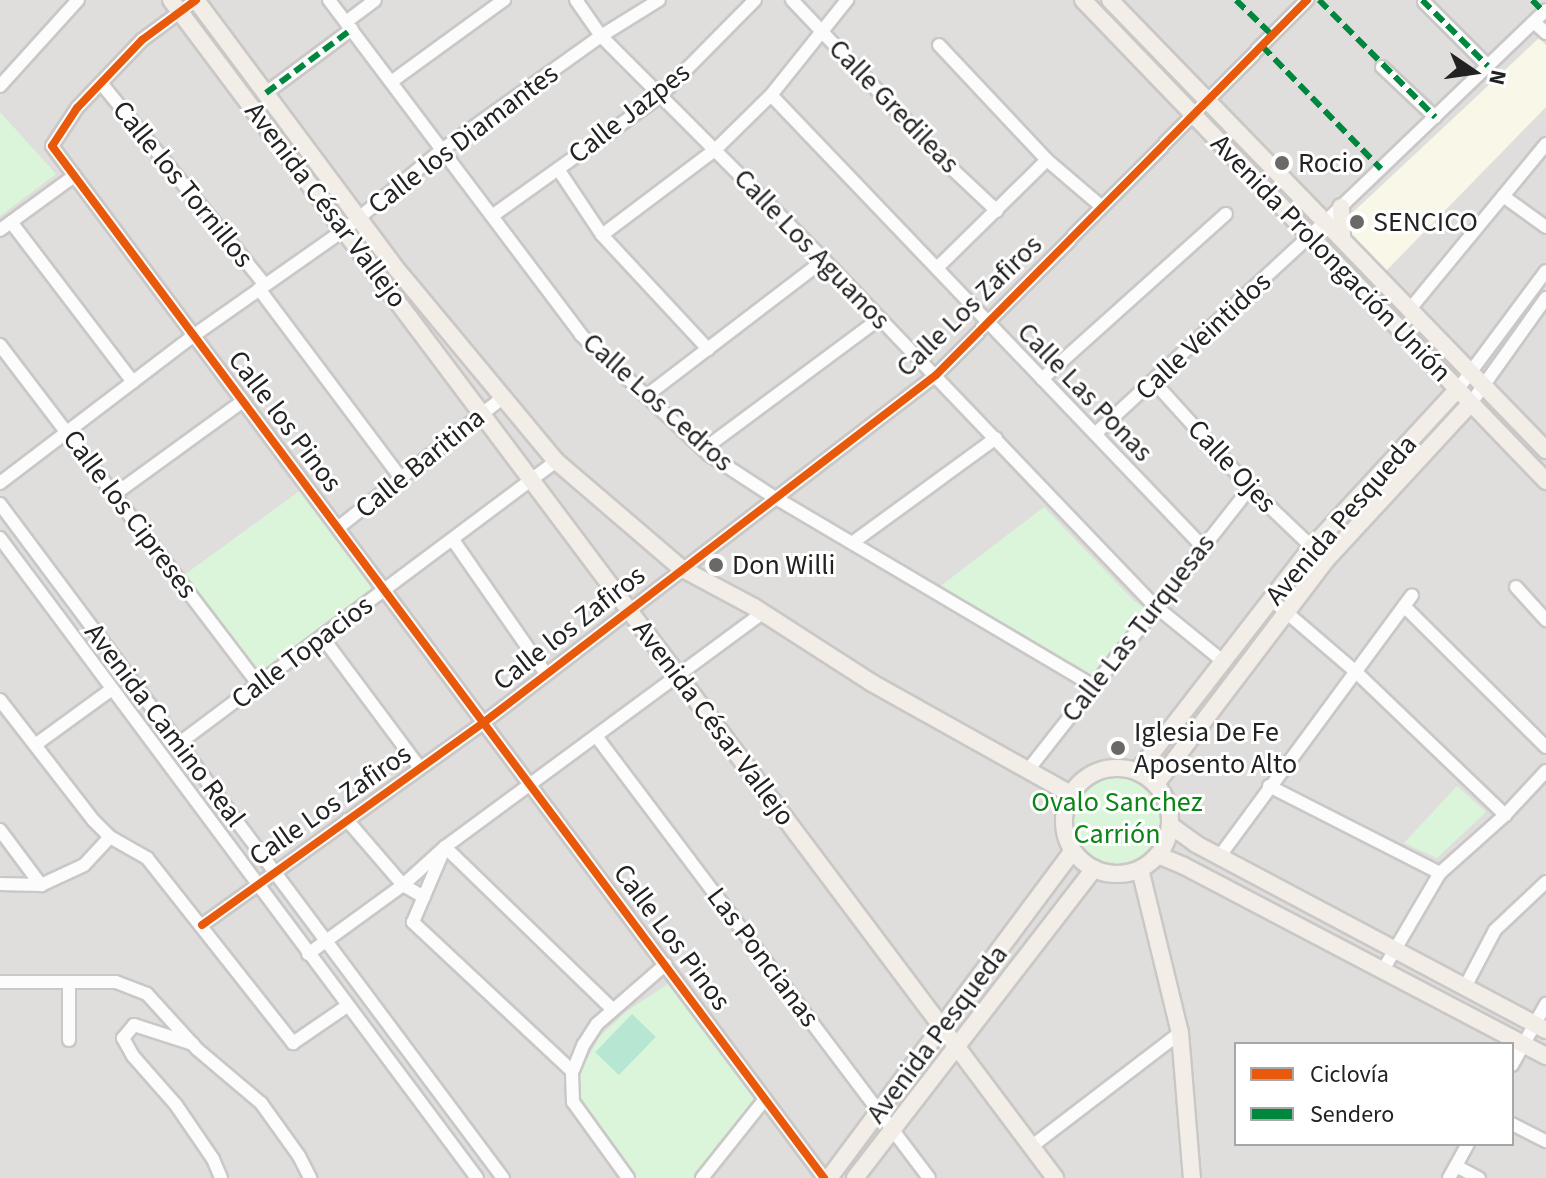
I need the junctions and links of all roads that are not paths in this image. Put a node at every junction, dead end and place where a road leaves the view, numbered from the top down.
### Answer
1 (78, 0) edge
2 (196, 0) edge
3 (329, 0) edge
4 (375, 0) edge
5 (504, 0) edge
6 (576, 0) edge
7 (659, 0) edge
8 (755, 0) edge
9 (792, 0) edge
10 (847, 0) edge
11 (1083, 0) edge
12 (1110, 0) edge
13 (1307, 0) edge
14 (1424, 2) edge
15 (176, 6) edge
16 (1546, 10) edge
17 (1534, 22) junction
18 (349, 26) junction
19 (822, 31) junction
20 (1546, 33) edge
21 (601, 36) junction
22 (939, 45) dead end
23 (236, 54) junction
24 (221, 66) junction
25 (1488, 66) junction
26 (1382, 67) dead end
27 (391, 82) junction
28 (101, 83) junction
29 (0, 86) edge
30 (266, 93) junction
31 (771, 95) junction
32 (660, 96) junction
33 (1206, 100) junction
34 (1193, 114) junction
35 (1435, 117) junction
36 (284, 118) junction
37 (269, 129) junction
38 (1546, 144) edge
39 (443, 149) junction
40 (715, 150) junction
41 (1047, 160) junction
42 (558, 169) junction
43 (74, 176) junction
44 (1503, 196) junction
45 (1102, 207) junction
46 (1341, 207) junction
47 (997, 211) junction
48 (1226, 214) dead end
49 (492, 216) junction
50 (11, 222) junction
51 (1325, 222) junction
52 (351, 224) junction
53 (1546, 227) edge
54 (0, 230) edge
55 (602, 235) junction
56 (1310, 236) junction
57 (1342, 239) junction
58 (824, 260) junction
59 (937, 268) junction
60 (1546, 271) edge
61 (262, 287) junction
62 (1533, 289) junction
63 (1546, 299) edge
64 (1410, 309) junction
65 (879, 319) junction
66 (988, 322) junction
67 (193, 336) junction
68 (0, 345) edge
69 (708, 349) junction
70 (936, 375) junction
71 (1042, 379) junction
72 (1479, 380) junction
73 (133, 382) junction
74 (1154, 382) junction
75 (1458, 389) junction
76 (646, 396) junction
77 (501, 399) junction
78 (243, 401) junction
79 (1471, 403) junction
80 (483, 413) junction
81 (68, 432) junction
82 (1095, 434) junction
83 (996, 438) junction
84 (704, 449) junction
85 (1546, 450) edge
86 (556, 461) junction
87 (1381, 468) junction
88 (401, 478) junction
89 (1546, 481) edge
90 (530, 482) junction
91 (1395, 482) junction
92 (0, 483) edge
93 (1250, 488) junction
94 (115, 494) junction
95 (774, 497) junction
96 (0, 504) edge
97 (339, 527) junction
98 (0, 538) edge
99 (453, 540) junction
100 (852, 543) junction
101 (1202, 546) junction
102 (1312, 547) junction
103 (681, 568) junction
104 (1516, 587) dead end
105 (387, 590) junction
106 (1272, 600) junction
107 (1155, 606) junction
108 (628, 609) junction
109 (762, 613) junction
110 (1287, 614) junction
111 (1546, 620) edge
112 (323, 638) junction
113 (1224, 662) junction
114 (1356, 672) junction
115 (546, 674) junction
116 (676, 678) junction
117 (259, 685) junction
118 (1093, 686) junction
119 (112, 689) junction
120 (0, 700) edge
121 (483, 723) junction
122 (596, 736) junction
123 (178, 744) junction
124 (35, 745) junction
125 (1546, 747) edge
126 (163, 756) junction
127 (420, 768) junction
128 (1028, 770) junction
129 (1138, 771) junction
130 (1546, 771) edge
131 (1156, 784) junction
132 (530, 785) junction
133 (1269, 786) junction
134 (1071, 794) junction
135 (1505, 815) junction
136 (347, 820) junction
137 (1170, 825) junction
138 (0, 830) edge
139 (110, 837) junction
140 (445, 847) junction
141 (1073, 851) junction
142 (1158, 855) junction
143 (1219, 857) junction
144 (1094, 869) junction
145 (1140, 869) junction
146 (276, 873) junction
147 (1440, 873) junction
148 (1546, 882) edge
149 (0, 884) edge
150 (41, 885) junction
151 (256, 885) junction
152 (403, 885) junction
153 (424, 897) junction
154 (202, 925) junction
155 (325, 941) junction
156 (1395, 950) junction
157 (308, 954) junction
158 (666, 964) junction
159 (1383, 970) junction
160 (0, 982) edge
161 (69, 984) junction
162 (1465, 987) junction
163 (1546, 1004) edge
164 (347, 1006) junction
165 (612, 1009) junction
166 (943, 1027) junction
167 (1540, 1027) edge
168 (1180, 1033) junction
169 (69, 1040) dead end
170 (1524, 1043) junction
171 (193, 1044) junction
172 (956, 1044) junction
173 (1546, 1056) edge
174 (1514, 1061) edge
175 (572, 1071) junction
176 (765, 1099) junction
177 (879, 1112) junction
178 (1514, 1125) edge
179 (893, 1129) junction
180 (1546, 1141) edge
181 (1032, 1146) junction
182 (1467, 1146) edge
183 (1456, 1166) junction
184 (221, 1178) edge
185 (310, 1178) edge
186 (477, 1178) edge
187 (503, 1178) edge
188 (628, 1178) edge
189 (702, 1178) edge
190 (827, 1178) edge
191 (855, 1178) edge
192 (929, 1178) edge
193 (1055, 1178) edge
194 (1192, 1178) edge
195 (1449, 1178) edge
196 (1479, 1178) edge

1 - 29 street
2 - 15 street
2 - 23 main road, Avenida César Vallejo
3 - 18 street, Calle Los Cedros
4 - 18 street
5 - 27 street
6 - 21 street, Calle Los Aguanos
7 - 21 street, Calle los Diamantes
8 - 32 street, Calle Jazpes
9 - 19 street, Calle Gredileas
10 - 19 street
11 - 34 main road, Avenida Prolongación Unión
12 - 33 main road, Avenida Prolongación Unión
13 - 33 street, Calle Los Zafiros
14 - 25 street
15 - 24 main road, Avenida César Vallejo
15 - 28 street
16 - 17 street, Calle Veintidos
17 - 20 street
17 - 25 street, Calle Veintidos
18 - 27 street, Calle Los Cedros
18 - 30 street
19 - 31 street
19 - 47 street, Calle Gredileas
21 - 32 street, Calle Los Aguanos
21 - 39 street, Calle los Diamantes
22 - 41 street
23 - 24 main road
23 - 30 main road, Avenida César Vallejo
24 - 37 main road, Avenida César Vallejo
25 - 35 street, Calle Veintidos
26 - 35 street
27 - 39 street, Calle Los Cedros
28 - 43 street, Calle los Pinos
28 - 61 street, Calle los Tornillos
30 - 36 main road, Avenida César Vallejo
31 - 40 street
31 - 59 street, Calle Las Ponas
32 - 40 street, Calle Los Aguanos
32 - 42 street, Calle Jazpes
33 - 34 street, Calle Los Zafiros
33 - 51 main road, Avenida Prolongación Unión
34 - 45 street, Calle Los Zafiros
34 - 56 main road, Avenida Prolongación Unión
35 - 46 street, Calle Veintidos
36 - 37 main road
36 - 52 main road, Avenida César Vallejo
37 - 52 main road, Avenida César Vallejo
38 - 44 street
39 - 49 street, Calle Los Cedros
39 - 52 street, Calle los Diamantes
40 - 55 street
40 - 58 street, Calle Los Aguanos
41 - 45 street
41 - 47 street
42 - 49 street, Calle Jazpes
42 - 55 street
43 - 50 street
43 - 67 street, Calle los Pinos
44 - 53 street
44 - 64 street
45 - 66 street, Calle Los Zafiros
46 - 51 street, Calle Veintidos
46 - 57 main road
47 - 59 street
48 - 71 street
49 - 76 street, Calle Los Cedros
50 - 54 street
50 - 73 street
51 - 56 street, Calle Veintidos
51 - 57 main road, Avenida Prolongación Unión
52 - 61 street, Calle los Diamantes
52 - 77 main road, Avenida César Vallejo
52 - 80 main road, Avenida César Vallejo
55 - 69 street
56 - 74 street, Calle Veintidos
56 - 75 main road, Avenida Prolongación Unión
57 - 64 main road, Avenida Prolongación Unión
58 - 65 street, Calle Los Aguanos
58 - 69 street
59 - 66 street, Calle Las Ponas
60 - 62 street, Avenida Pesqueda
61 - 67 street, Calle los Diamantes
61 - 88 street, Calle los Tornillos
62 - 63 street
62 - 72 street, Avenida Pesqueda
63 - 72 street, Avenida Pesqueda
64 - 72 main road, Avenida Prolongación Unión
65 - 70 street, Calle Los Aguanos
65 - 84 street
66 - 70 street, Calle Los Zafiros
66 - 71 street, Calle Las Ponas
67 - 73 street, Calle los Diamantes
67 - 78 street, Calle los Pinos
68 - 81 street, Calle los Cipreses
69 - 76 street
70 - 83 street, Calle Los Aguanos
70 - 95 street, Calle Los Zafiros
71 - 82 street, Calle Las Ponas
72 - 75 street, Avenida Pesqueda
72 - 79 street, Avenida Pesqueda
72 - 85 main road, Avenida Prolongación Unión
73 - 81 street, Calle los Diamantes
74 - 82 street, Calle Veintidos
74 - 93 street, Calle Ojes
75 - 79 main road, Avenida Prolongación Unión
75 - 87 main road, Avenida Pesqueda
76 - 84 street, Calle Los Cedros
77 - 80 street, Calle Baritina
77 - 86 main road, Avenida César Vallejo
78 - 94 street
78 - 97 street, Calle los Pinos
79 - 89 main road, Avenida Prolongación Unión
79 - 91 main road, Avenida Pesqueda
80 - 88 street, Calle Baritina
80 - 90 main road, Avenida César Vallejo
81 - 92 street, Calle los Diamantes
81 - 94 street, Calle los Cipreses
82 - 101 street, Calle Las Ponas
83 - 100 street
83 - 107 street, Calle Los Aguanos
84 - 95 street, Calle Los Cedros
86 - 90 street, Calle Topacios
86 - 103 main road, Avenida César Vallejo
87 - 91 street
87 - 102 main road, Avenida Pesqueda
88 - 97 street, Calle Baritina
90 - 99 street, Calle Topacios
90 - 108 main road, Avenida César Vallejo
91 - 110 main road, Avenida Pesqueda
93 - 101 street, Calle Las Turquesas
93 - 102 street, Calle Ojes
94 - 117 street, Calle los Cipreses
95 - 100 street, Calle Los Cedros
95 - 103 street, Calle Los Zafiros
96 - 123 street, Avenida Camino Real
97 - 105 street, Calle los Pinos
98 - 119 street, Avenida Camino Real
99 - 105 street, Calle Topacios
99 - 115 street
100 - 118 street, Calle Los Cedros
101 - 107 street, Calle Las Turquesas
102 - 106 main road, Avenida Pesqueda
103 - 108 street, Calle los Zafiros
103 - 109 main road, Avenida César Vallejo
104 - 111 street
105 - 112 street, Calle Topacios
105 - 121 street, Calle los Pinos
106 - 110 street
106 - 113 main road, Avenida Pesqueda
107 - 113 street, Calle Los Aguanos
107 - 118 street, Calle Las Turquesas
108 - 115 street, Calle los Zafiros
108 - 116 main road, Avenida César Vallejo
109 - 116 street
109 - 128 main road, Avenida César Vallejo
110 - 114 street
110 - 131 main road, Avenida Pesqueda
112 - 117 street, Calle Topacios
112 - 127 street
113 - 129 main road, Avenida Pesqueda
114 - 125 street
114 - 133 street
114 - 135 street
115 - 121 street, Calle los Zafiros
116 - 122 street
116 - 166 main road, Avenida César Vallejo
117 - 123 street, Calle Topacios
118 - 128 street, Calle Las Turquesas
119 - 124 street
119 - 126 street, Avenida Camino Real
120 - 124 street
121 - 127 street, Calle Los Zafiros
121 - 132 street, Calle Los Pinos
122 - 132 street
122 - 177 street, Las Poncianas
123 - 126 street, Calle Topacios
123 - 146 street, Avenida Camino Real
124 - 139 street
126 - 151 street, Avenida Camino Real
127 - 136 street, Calle Los Zafiros
128 - 134 main road, Avenida César Vallejo
129 - 131 main road
129 - 134 main road
130 - 135 street
131 - 137 main road
132 - 140 street
132 - 158 street, Calle Los Pinos
133 - 143 street
133 - 147 street
134 - 141 main road
135 - 147 street
136 - 146 street, Calle Los Zafiros
136 - 152 street
137 - 142 main road
137 - 143 main road
138 - 150 street
139 - 150 street
139 - 154 street
140 - 152 street
140 - 153 street
140 - 165 street
141 - 144 main road
141 - 166 main road, Avenida Pesqueda
142 - 145 main road
142 - 159 main road
143 - 156 main road
144 - 145 main road
144 - 172 main road, Avenida Pesqueda
145 - 168 main road
146 - 151 street, Calle Los Zafiros
146 - 155 street, Avenida Camino Real
147 - 156 street
148 - 162 street
149 - 150 street
151 - 154 street, Calle Los Zafiros
151 - 157 street, Avenida Camino Real
152 - 153 street
152 - 155 street
153 - 175 street
154 - 164 street
155 - 157 street
155 - 187 street, Avenida Camino Real
156 - 159 street
156 - 162 main road
157 - 164 street, Avenida Camino Real
158 - 165 street
158 - 176 street, Calle Los Pinos
159 - 170 main road
160 - 161 street
161 - 169 street
161 - 171 street
162 - 167 main road
163 - 167 street
164 - 186 street, Avenida Camino Real
165 - 175 street
166 - 172 main road, Avenida César Vallejo
166 - 177 main road, Avenida Pesqueda
167 - 170 street
168 - 181 street
168 - 194 main road
170 - 173 main road
170 - 174 street
171 - 184 street
171 - 185 street
172 - 179 main road, Avenida Pesqueda
172 - 181 main road, Avenida César Vallejo
175 - 188 street
176 - 189 street
176 - 190 street, Calle Los Pinos
177 - 179 street, Las Poncianas
177 - 190 main road, Avenida Pesqueda
178 - 180 street
179 - 191 main road, Avenida Pesqueda
179 - 192 street, Las Poncianas
181 - 193 main road, Avenida César Vallejo
182 - 183 street
183 - 195 street
183 - 196 street

